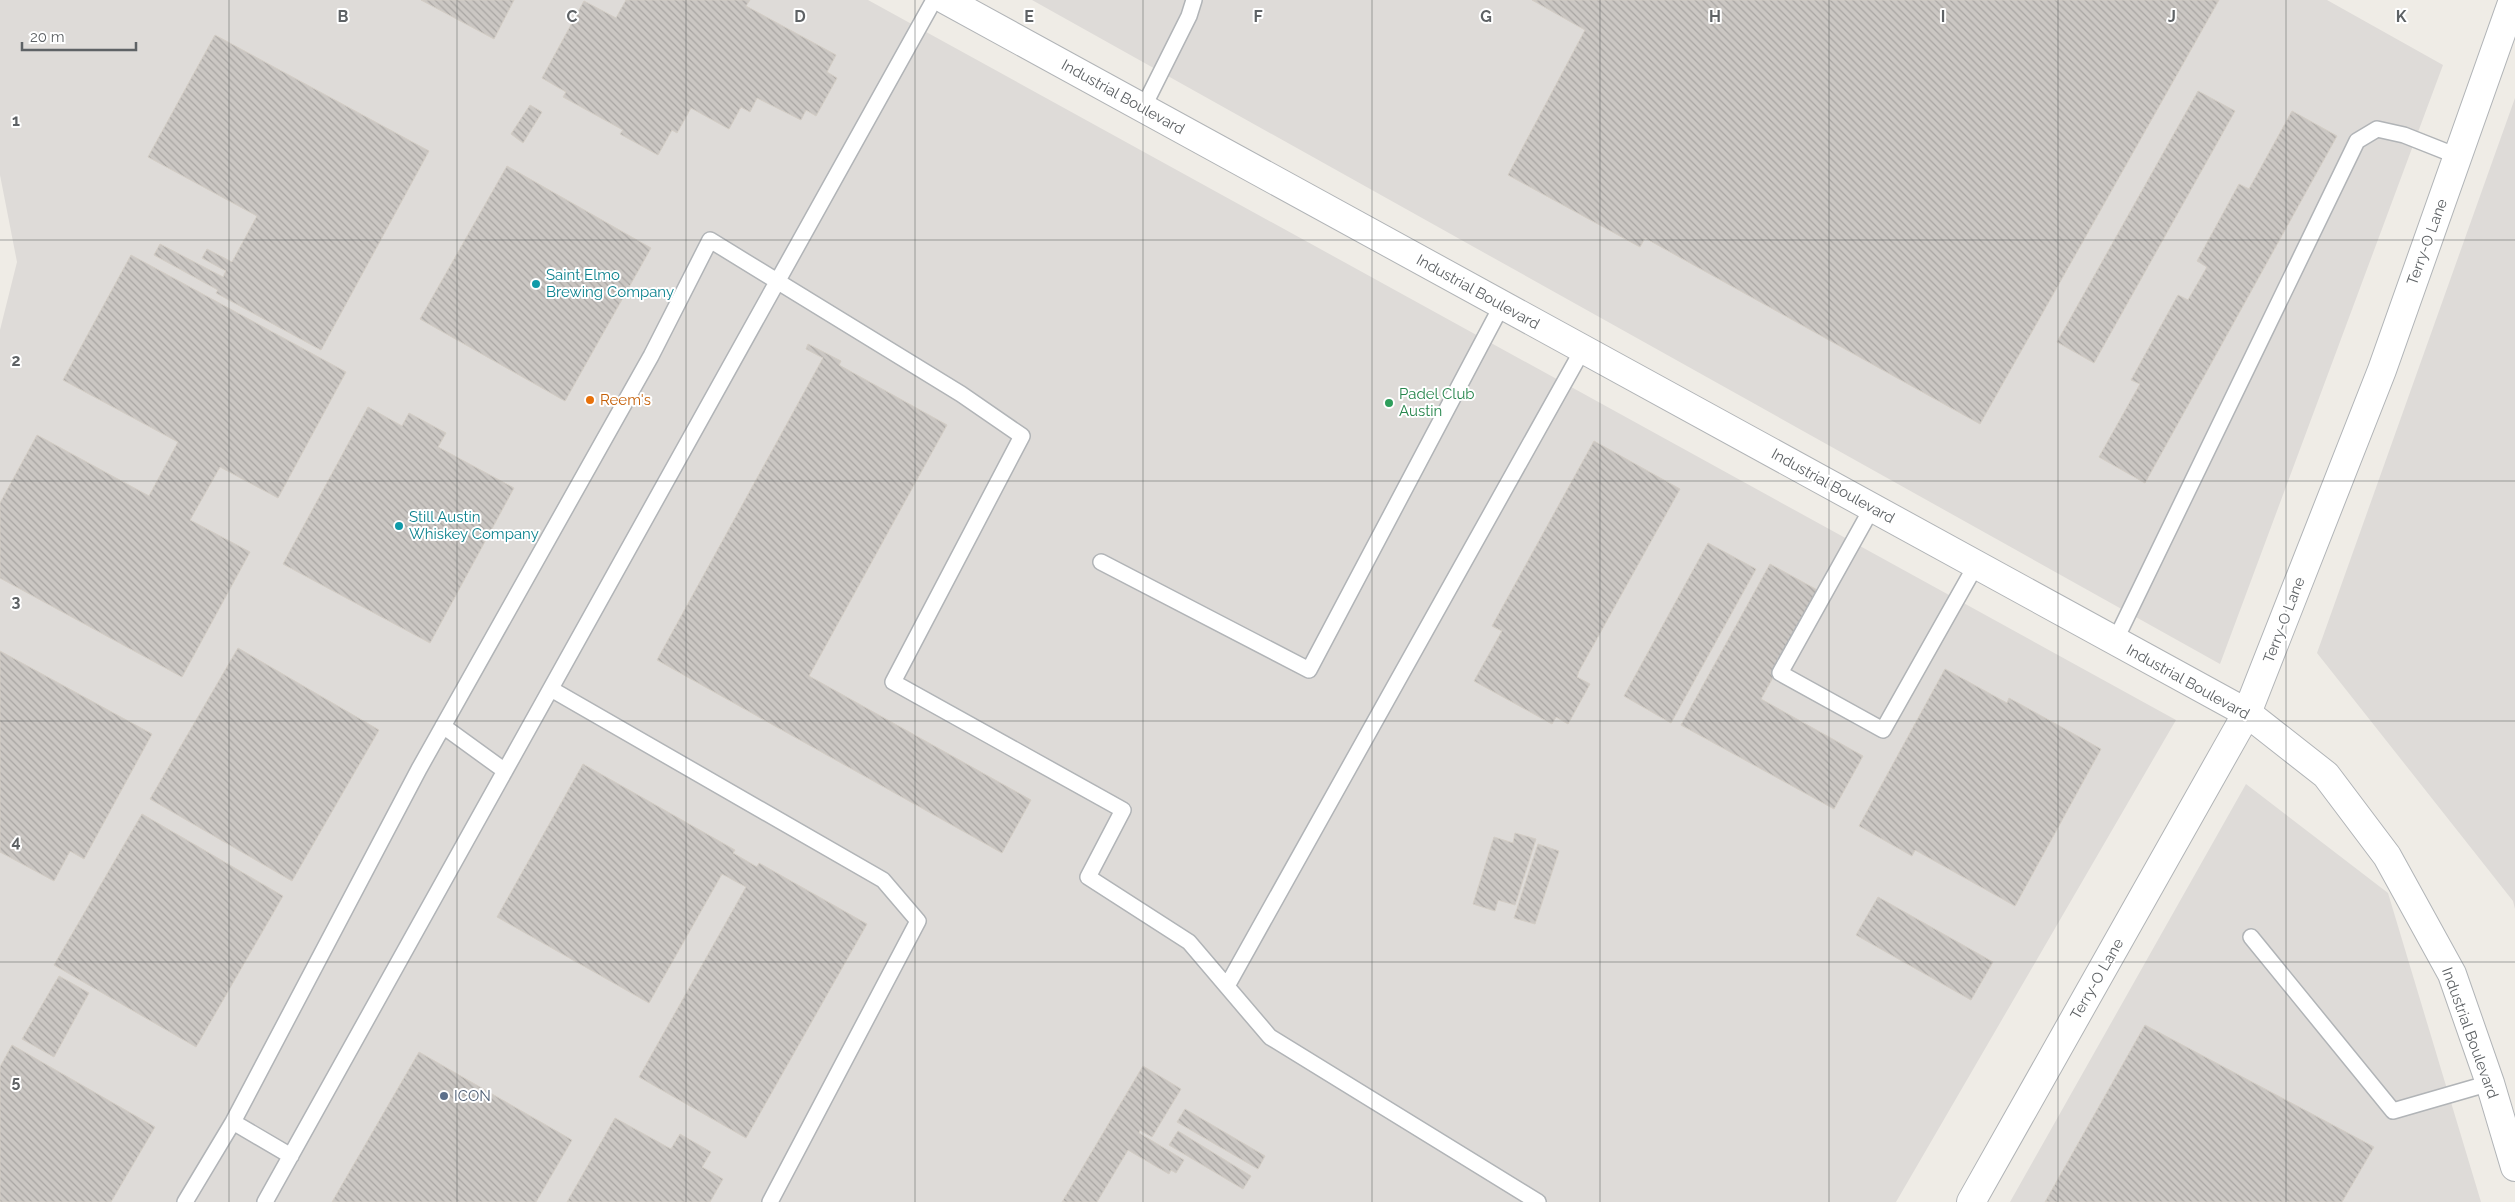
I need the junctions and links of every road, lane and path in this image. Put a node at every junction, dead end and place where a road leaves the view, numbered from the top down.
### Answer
1 (934, 0) edge
2 (946, 0) edge
3 (1194, 0) edge
4 (2513, 0) edge
5 (1143, 108) junction
6 (2457, 156) junction
7 (777, 282) junction
8 (1502, 305) junction
9 (1583, 349) junction
10 (1872, 508) junction
11 (1101, 562) dead end
12 (1976, 564) junction
13 (2115, 641) junction
14 (551, 689) junction
15 (2247, 713) junction
16 (443, 726) junction
17 (505, 771) junction
18 (2251, 937) dead end
19 (1227, 986) junction
20 (2490, 1083) junction
21 (233, 1122) junction
22 (291, 1156) junction
23 (2515, 1167) edge
24 (185, 1202) edge
25 (265, 1202) edge
26 (770, 1202) edge
27 (1538, 1202) edge
28 (1970, 1202) edge

1 - 7 lane
2 - 5 street, Industrial Boulevard
3 - 5 lane
4 - 6 street, Terry-O Lane
5 - 8 street, Industrial Boulevard
6 - 13 lane
6 - 15 street, Terry-O Lane
7 - 14 lane
7 - 16 lane
7 - 19 lane
8 - 9 street, Industrial Boulevard
8 - 11 lane
9 - 10 street, Industrial Boulevard
9 - 19 lane
10 - 12 street, Industrial Boulevard
10 - 12 lane
12 - 13 street, Industrial Boulevard
13 - 15 street, Industrial Boulevard
14 - 17 lane
14 - 26 lane
15 - 20 street, Industrial Boulevard
15 - 28 street, Terry-O Lane
16 - 17 lane
16 - 21 lane
17 - 22 lane
18 - 20 lane
19 - 27 lane
20 - 23 street, Industrial Boulevard
21 - 22 lane
21 - 24 lane
22 - 25 lane

